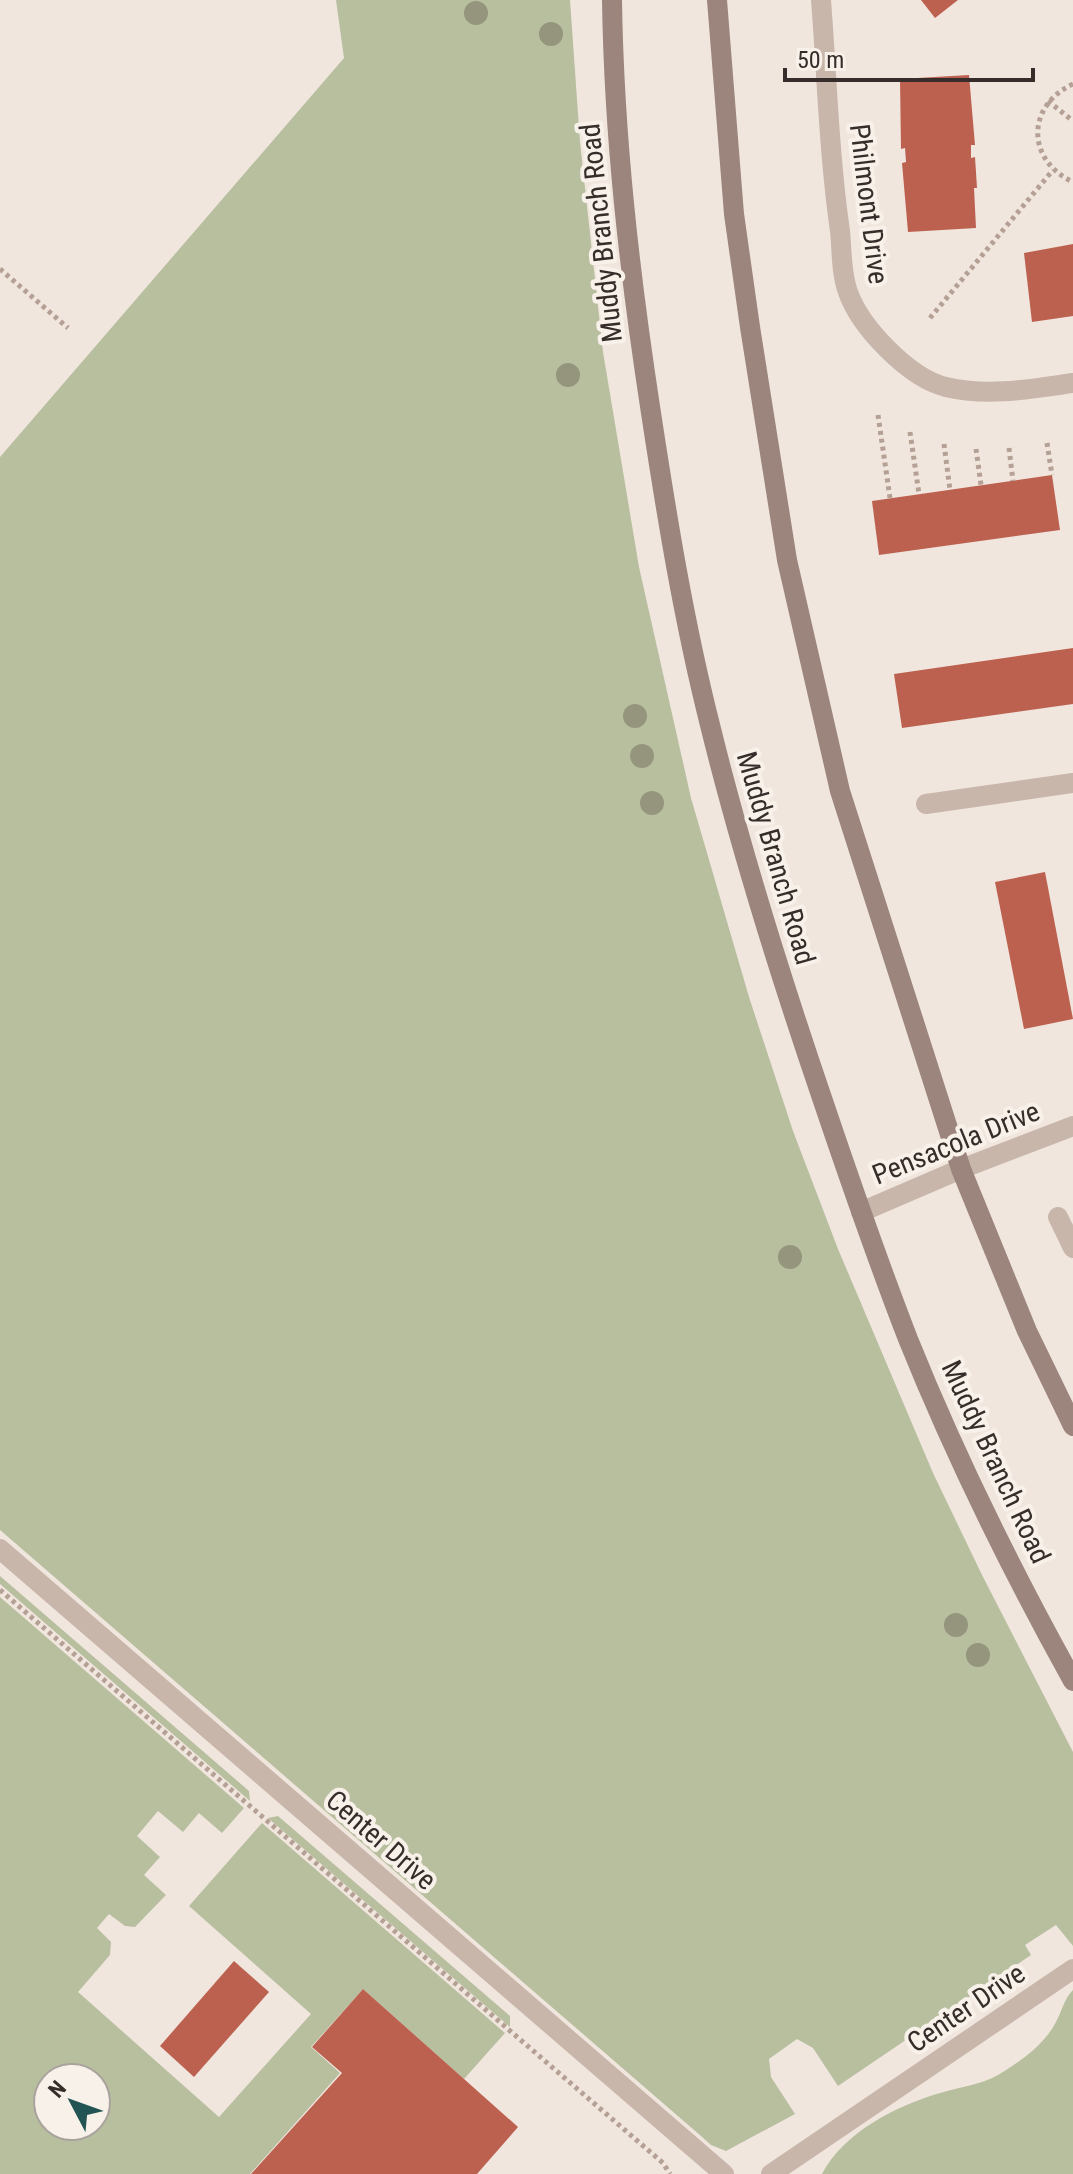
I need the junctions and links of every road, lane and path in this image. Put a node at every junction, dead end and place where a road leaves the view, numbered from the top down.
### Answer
1 (612, 0) edge
2 (717, 0) edge
3 (821, 0) edge
4 (1073, 84) edge
5 (1048, 101) junction
6 (1073, 121) edge
7 (1053, 170) junction
8 (1073, 182) edge
9 (0, 269) edge
10 (930, 318) dead end
11 (68, 328) dead end
12 (1073, 383) edge
13 (878, 415) dead end
14 (910, 432) dead end
15 (1047, 443) dead end
16 (944, 444) dead end
17 (1009, 448) dead end
18 (976, 449) dead end
19 (1052, 475) dead end
20 (1013, 481) dead end
21 (981, 485) dead end
22 (950, 490) dead end
23 (919, 494) dead end
24 (890, 498) dead end
25 (1073, 783) edge
26 (926, 804) dead end
27 (1073, 1126) edge
28 (961, 1169) junction
29 (861, 1212) junction
30 (1058, 1217) dead end
31 (1073, 1248) edge
32 (1073, 1426) edge
33 (0, 1549) edge
34 (0, 1590) edge
35 (1073, 1681) edge
36 (1073, 1969) edge
37 (670, 2174) edge
38 (724, 2174) edge
39 (771, 2174) edge

1 - 29 main road, Muddy Branch Road
2 - 28 main road
3 - 12 street, Philmont Drive
4 - 5 path
5 - 6 path
5 - 7 path
7 - 8 path
7 - 10 path
9 - 11 path
13 - 24 path
14 - 23 path
15 - 19 path
16 - 22 path
17 - 20 path
18 - 21 path
25 - 26 street
27 - 28 street, Pensacola Drive
28 - 29 street, Pensacola Drive
28 - 32 main road
29 - 35 main road, Muddy Branch Road
30 - 31 street
33 - 38 street, Center Drive
34 - 37 path
36 - 39 street, Center Drive

